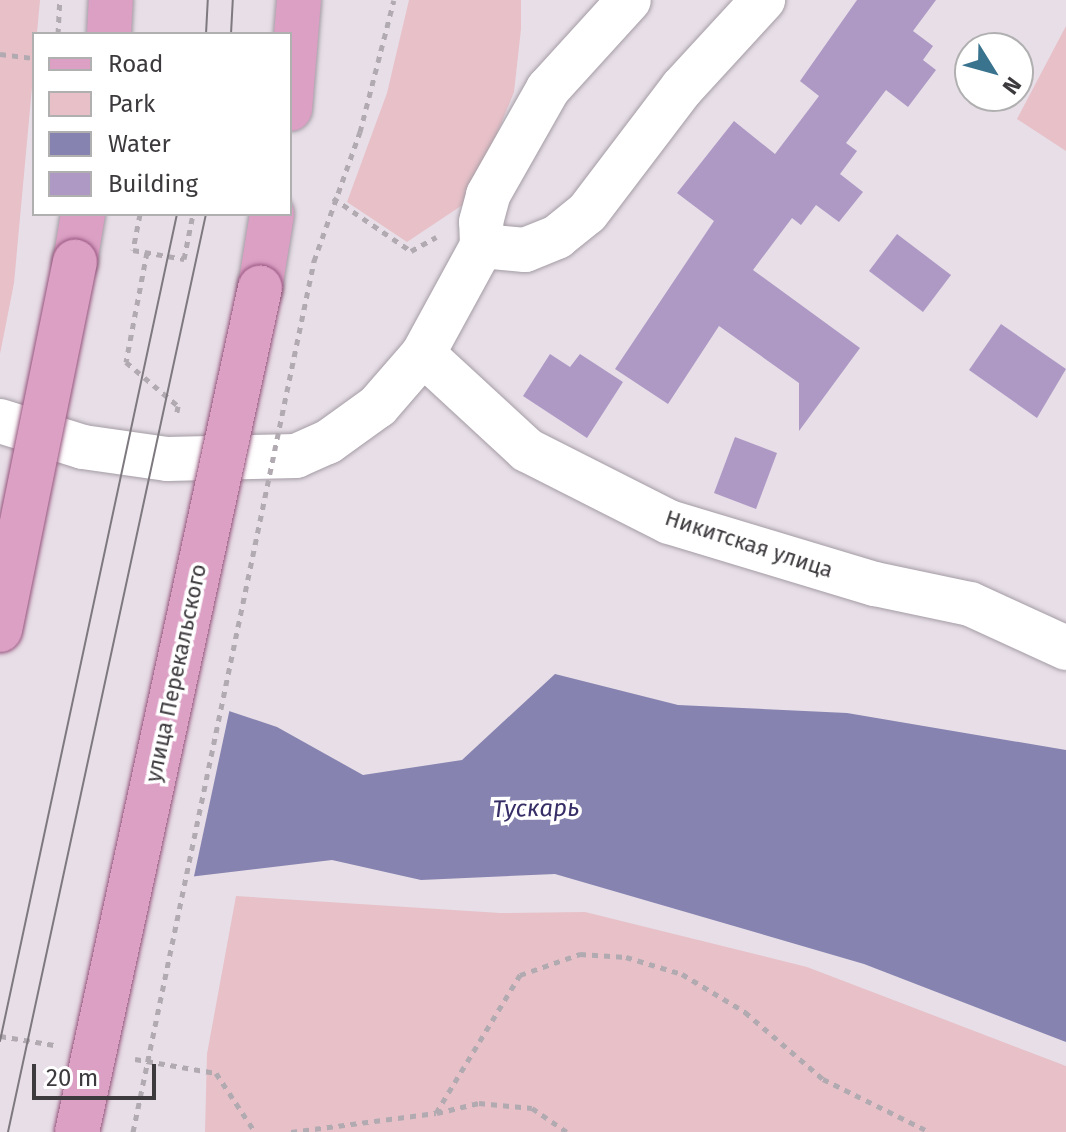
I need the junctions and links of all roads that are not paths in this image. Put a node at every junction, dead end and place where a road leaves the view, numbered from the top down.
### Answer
1 (111, 0) edge
2 (299, 0) edge
3 (629, 0) edge
4 (763, 0) edge
5 (109, 32) edge
6 (292, 85) edge
7 (83, 216) edge
8 (272, 216) edge
9 (463, 239) junction
10 (423, 354) junction
11 (0, 421) edge
12 (0, 630) edge
13 (1066, 648) edge
14 (77, 1132) edge

1 - 5 main road
2 - 6 main road
3 - 9 street
4 - 9 street
7 - 12 main road, bridge
8 - 14 main road, улица Перекальского, bridge
9 - 10 street
10 - 11 street
10 - 13 street, Никитская улица

